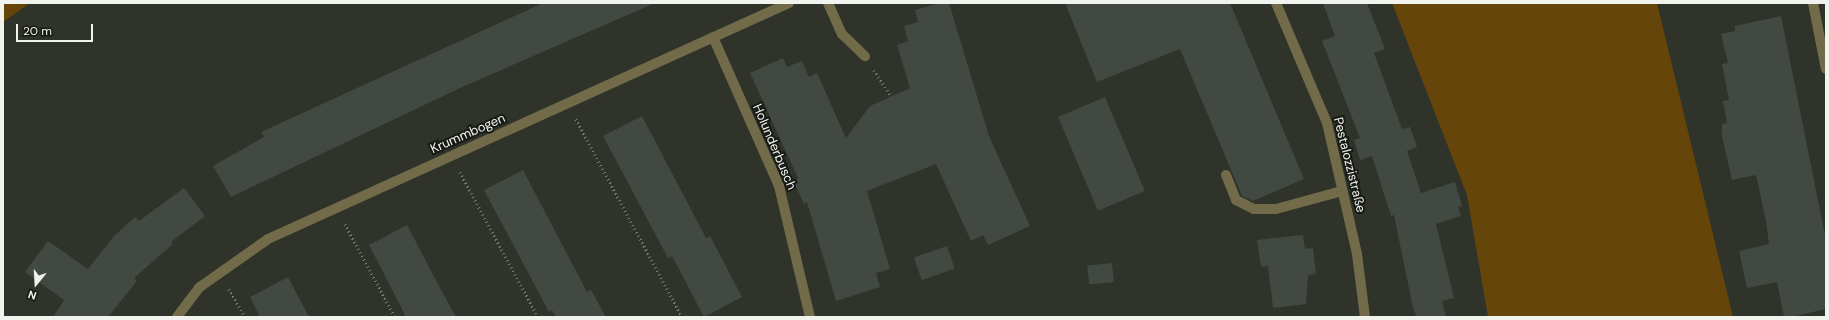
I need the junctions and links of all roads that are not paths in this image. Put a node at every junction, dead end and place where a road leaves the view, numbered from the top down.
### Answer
1 (789, 3) edge
2 (828, 3) edge
3 (1276, 3) edge
4 (1813, 3) edge
5 (712, 37) junction
6 (865, 56) dead end
7 (1826, 69) edge
8 (1226, 175) dead end
9 (1342, 192) junction
10 (177, 317) edge
11 (810, 317) edge
12 (1364, 317) edge

1 - 5 street, Krummbogen
2 - 6 street
3 - 9 street, Pestalozzistraße
4 - 7 street
5 - 10 street, Krummbogen
5 - 11 street, Holunderbusch
8 - 9 street
9 - 12 street, Pestalozzistraße

